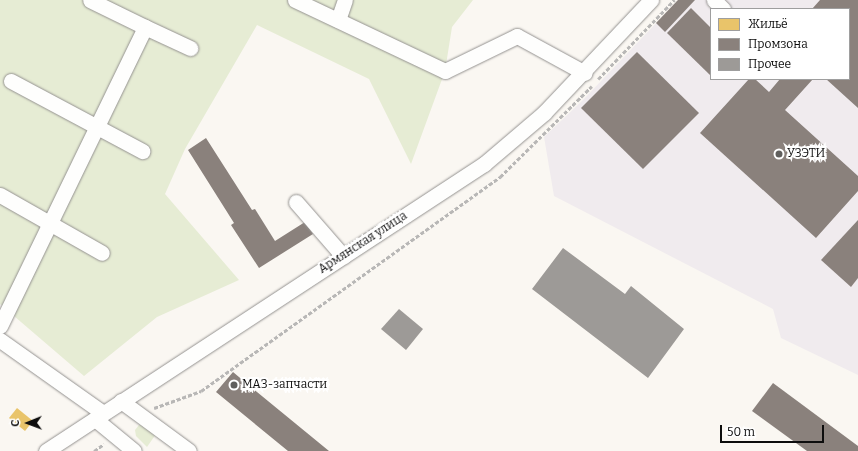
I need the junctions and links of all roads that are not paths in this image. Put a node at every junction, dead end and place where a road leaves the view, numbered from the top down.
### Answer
1 (90, 0) edge
2 (295, 0) edge
3 (345, 0) edge
4 (651, 0) edge
5 (714, 0) edge
6 (722, 8) edge
7 (338, 20) junction
8 (145, 28) junction
9 (190, 48) dead end
10 (585, 73) junction
11 (11, 81) dead end
12 (98, 128) junction
13 (142, 151) dead end
14 (0, 195) edge
15 (296, 202) dead end
16 (50, 223) junction
17 (102, 253) dead end
18 (343, 256) junction
19 (0, 326) edge
20 (0, 340) edge
21 (121, 402) junction
22 (99, 416) junction
23 (46, 451) edge
24 (134, 451) edge
25 (189, 451) edge

1 - 8 street
2 - 7 street
3 - 7 street
4 - 10 street, Армянская улица
5 - 6 street
7 - 10 street
8 - 9 street
8 - 12 street
10 - 18 street, Армянская улица
11 - 12 street
12 - 13 street
12 - 16 street
14 - 16 street
15 - 18 street
16 - 17 street
16 - 19 street
18 - 21 street, Армянская улица
20 - 22 street
21 - 22 street, Армянская улица
21 - 25 street
22 - 23 street, Армянская улица
22 - 24 street

